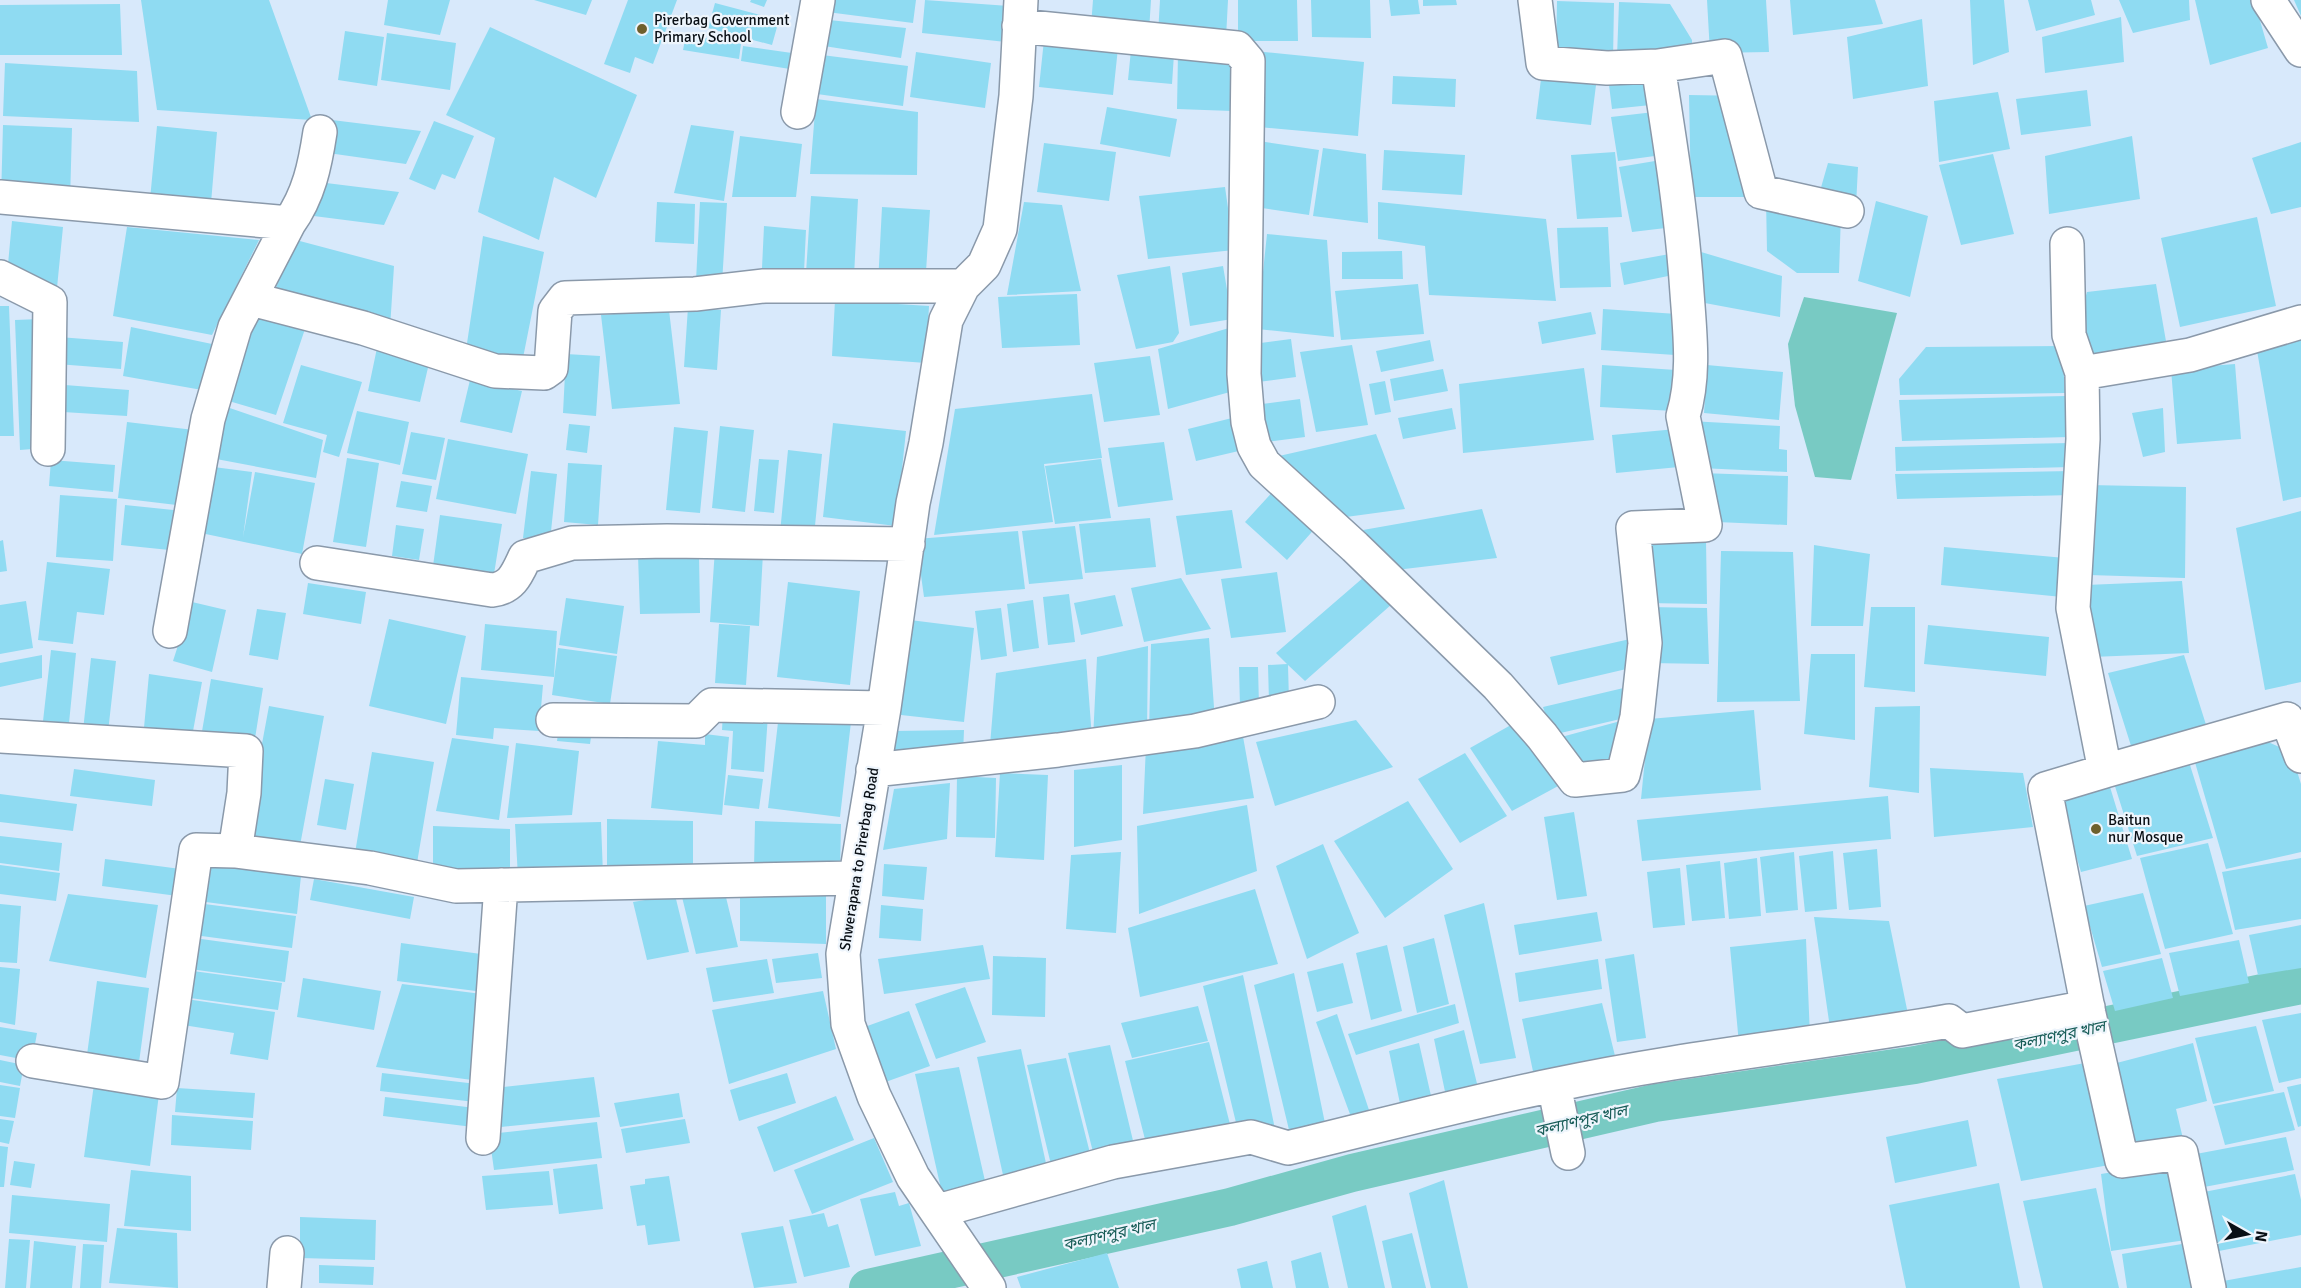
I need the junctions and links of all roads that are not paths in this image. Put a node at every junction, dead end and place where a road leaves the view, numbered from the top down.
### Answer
1 (818, 0) edge
2 (1535, 0) edge
3 (2268, 0) edge
4 (1020, 13) edge
5 (2301, 50) edge
6 (1658, 66) junction
7 (798, 111) dead end
8 (320, 132) dead end
9 (0, 197) edge
10 (1847, 211) dead end
11 (289, 224) junction
12 (2067, 244) dead end
13 (0, 277) edge
14 (963, 286) junction
15 (251, 299) junction
16 (2301, 322) edge
17 (2082, 373) junction
18 (48, 449) dead end
19 (908, 544) junction
20 (317, 563) dead end
21 (170, 631) dead end
22 (1318, 702) dead end
23 (884, 708) junction
24 (553, 720) dead end
25 (0, 736) edge
26 (2301, 756) edge
27 (873, 770) junction
28 (2105, 771) junction
29 (235, 851) junction
30 (855, 878) junction
31 (501, 885) junction
32 (2089, 1010) junction
33 (33, 1061) dead end
34 (483, 1138) dead end
35 (938, 1211) junction
36 (287, 1253) dead end
37 (284, 1288) edge
38 (989, 1288) edge
39 (2209, 1288) edge

1 - 7 street
2 - 6 street
3 - 5 street
4 - 6 street
4 - 14 street, Shwerapara to Pirerbag Road
6 - 10 street
8 - 11 street
9 - 11 street
11 - 15 street
12 - 17 street
13 - 18 street
14 - 15 street
14 - 19 street, Shwerapara to Pirerbag Road
15 - 21 street
16 - 17 street
17 - 28 street
19 - 20 street
19 - 23 street, Shwerapara to Pirerbag Road
22 - 27 street
23 - 24 street
23 - 27 street, Shwerapara to Pirerbag Road
25 - 29 street
26 - 28 street
27 - 30 street, Shwerapara to Pirerbag Road
28 - 32 street
29 - 31 street
29 - 33 street
30 - 31 street
30 - 35 street, Shwerapara to Pirerbag Road
31 - 34 street
32 - 35 street
32 - 39 street
35 - 38 street, Shwerapara to Pirerbag Road
36 - 37 street

